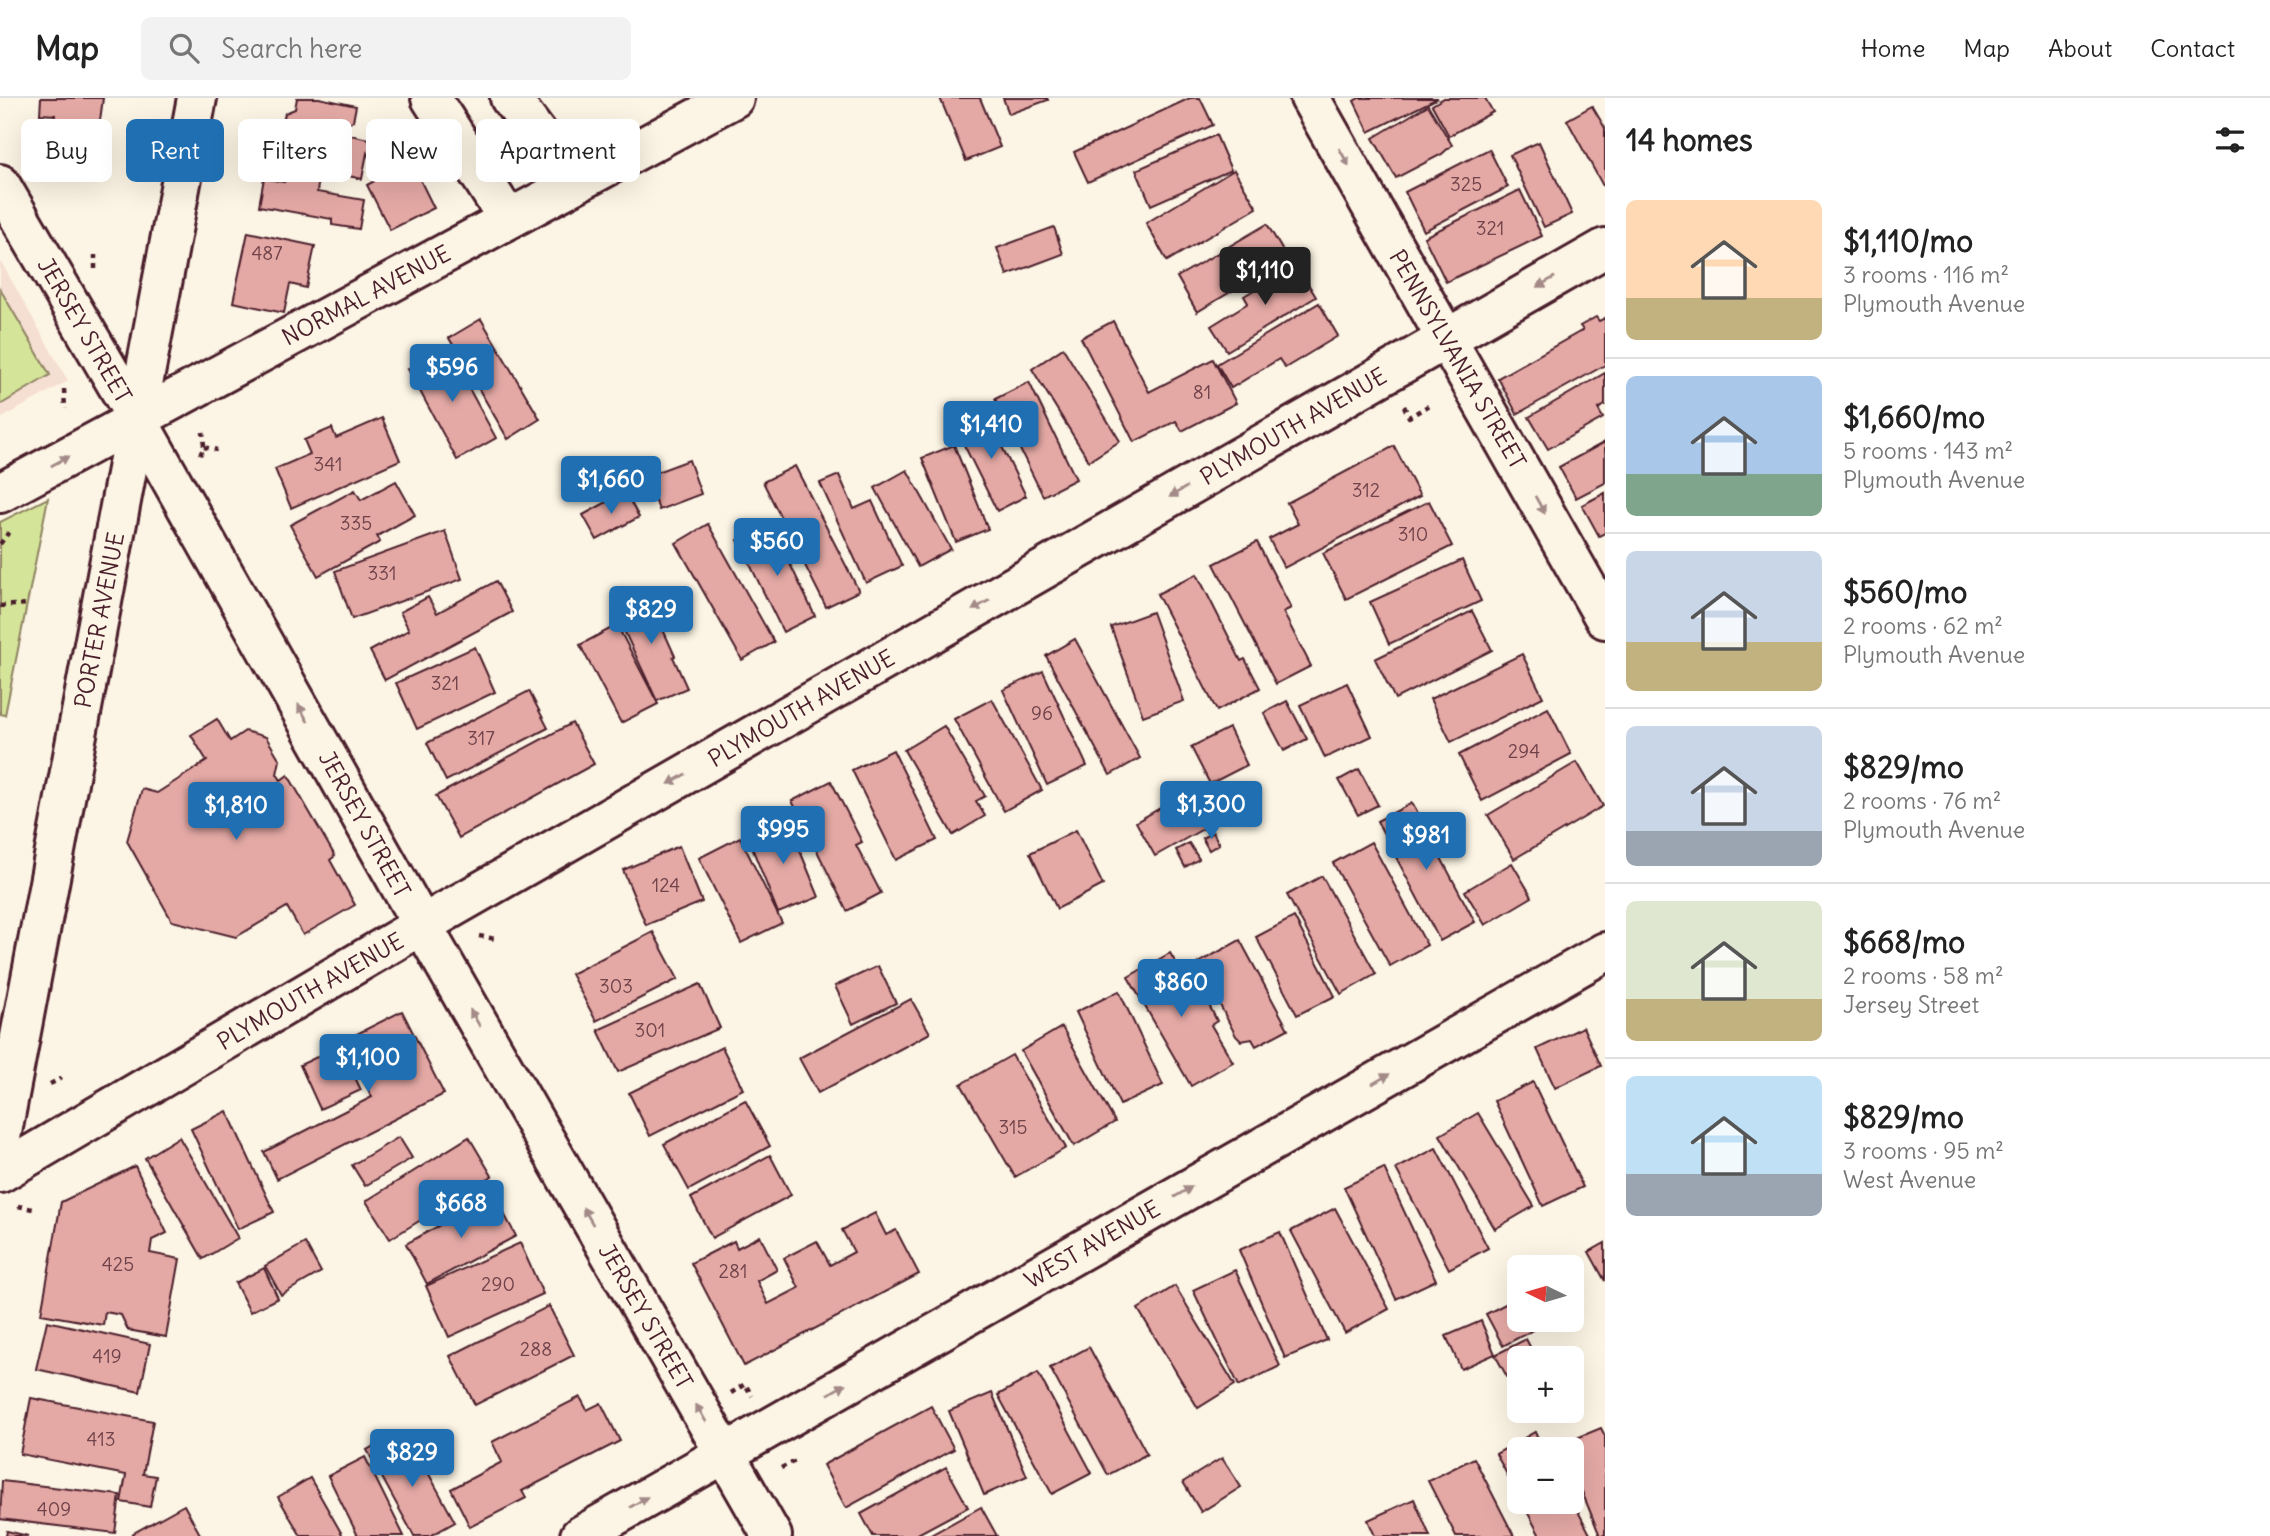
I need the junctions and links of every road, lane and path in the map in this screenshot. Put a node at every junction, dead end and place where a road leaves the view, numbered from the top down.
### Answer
1 (197, 98) edge
2 (431, 98) edge
3 (510, 98) edge
4 (1310, 98) edge
5 (713, 103) edge
6 (574, 183) junction
7 (0, 184) edge
8 (508, 219) junction
9 (1605, 248) edge
10 (1446, 339) junction
11 (64, 388) dead end
12 (1428, 406) dead end
13 (65, 410) dead end
14 (1409, 417) dead end
15 (137, 419) junction
16 (203, 432) dead end
17 (217, 450) dead end
18 (0, 493) edge
19 (27, 604) dead end
20 (0, 606) edge
21 (1605, 619) edge
22 (422, 925) junction
23 (474, 935) dead end
24 (496, 939) dead end
25 (1605, 952) edge
26 (0, 1143) edge
27 (7, 1189) edge
28 (33, 1209) dead end
29 (731, 1393) dead end
30 (754, 1399) dead end
31 (724, 1453) junction
32 (580, 1536) edge
33 (772, 1536) edge

1 - 15 street, PORTER AVENUE
2 - 8 street
3 - 6 street
4 -> 10 street, PENNSYLVANIA STREET
5 - 6 street, NORMAL AVENUE
6 - 8 street, NORMAL AVENUE
7 - 15 street, JERSEY STREET
8 - 15 street, NORMAL AVENUE
9 -> 10 street, PLYMOUTH AVENUE
10 -> 21 street, PENNSYLVANIA STREET
10 -> 22 street, PLYMOUTH AVENUE
11 - 13 path
12 - 14 path
18 -> 15 street, NORMAL AVENUE
22 -> 15 street, JERSEY STREET
15 - 26 street, PORTER AVENUE
16 - 17 path
19 - 20 path
22 - 27 street, PLYMOUTH AVENUE
31 -> 22 street, JERSEY STREET
23 - 24 path
31 -> 25 street, WEST AVENUE
27 - 28 path
29 - 30 path
32 -> 31 street, WEST AVENUE
31 - 33 street, JERSEY STREET

